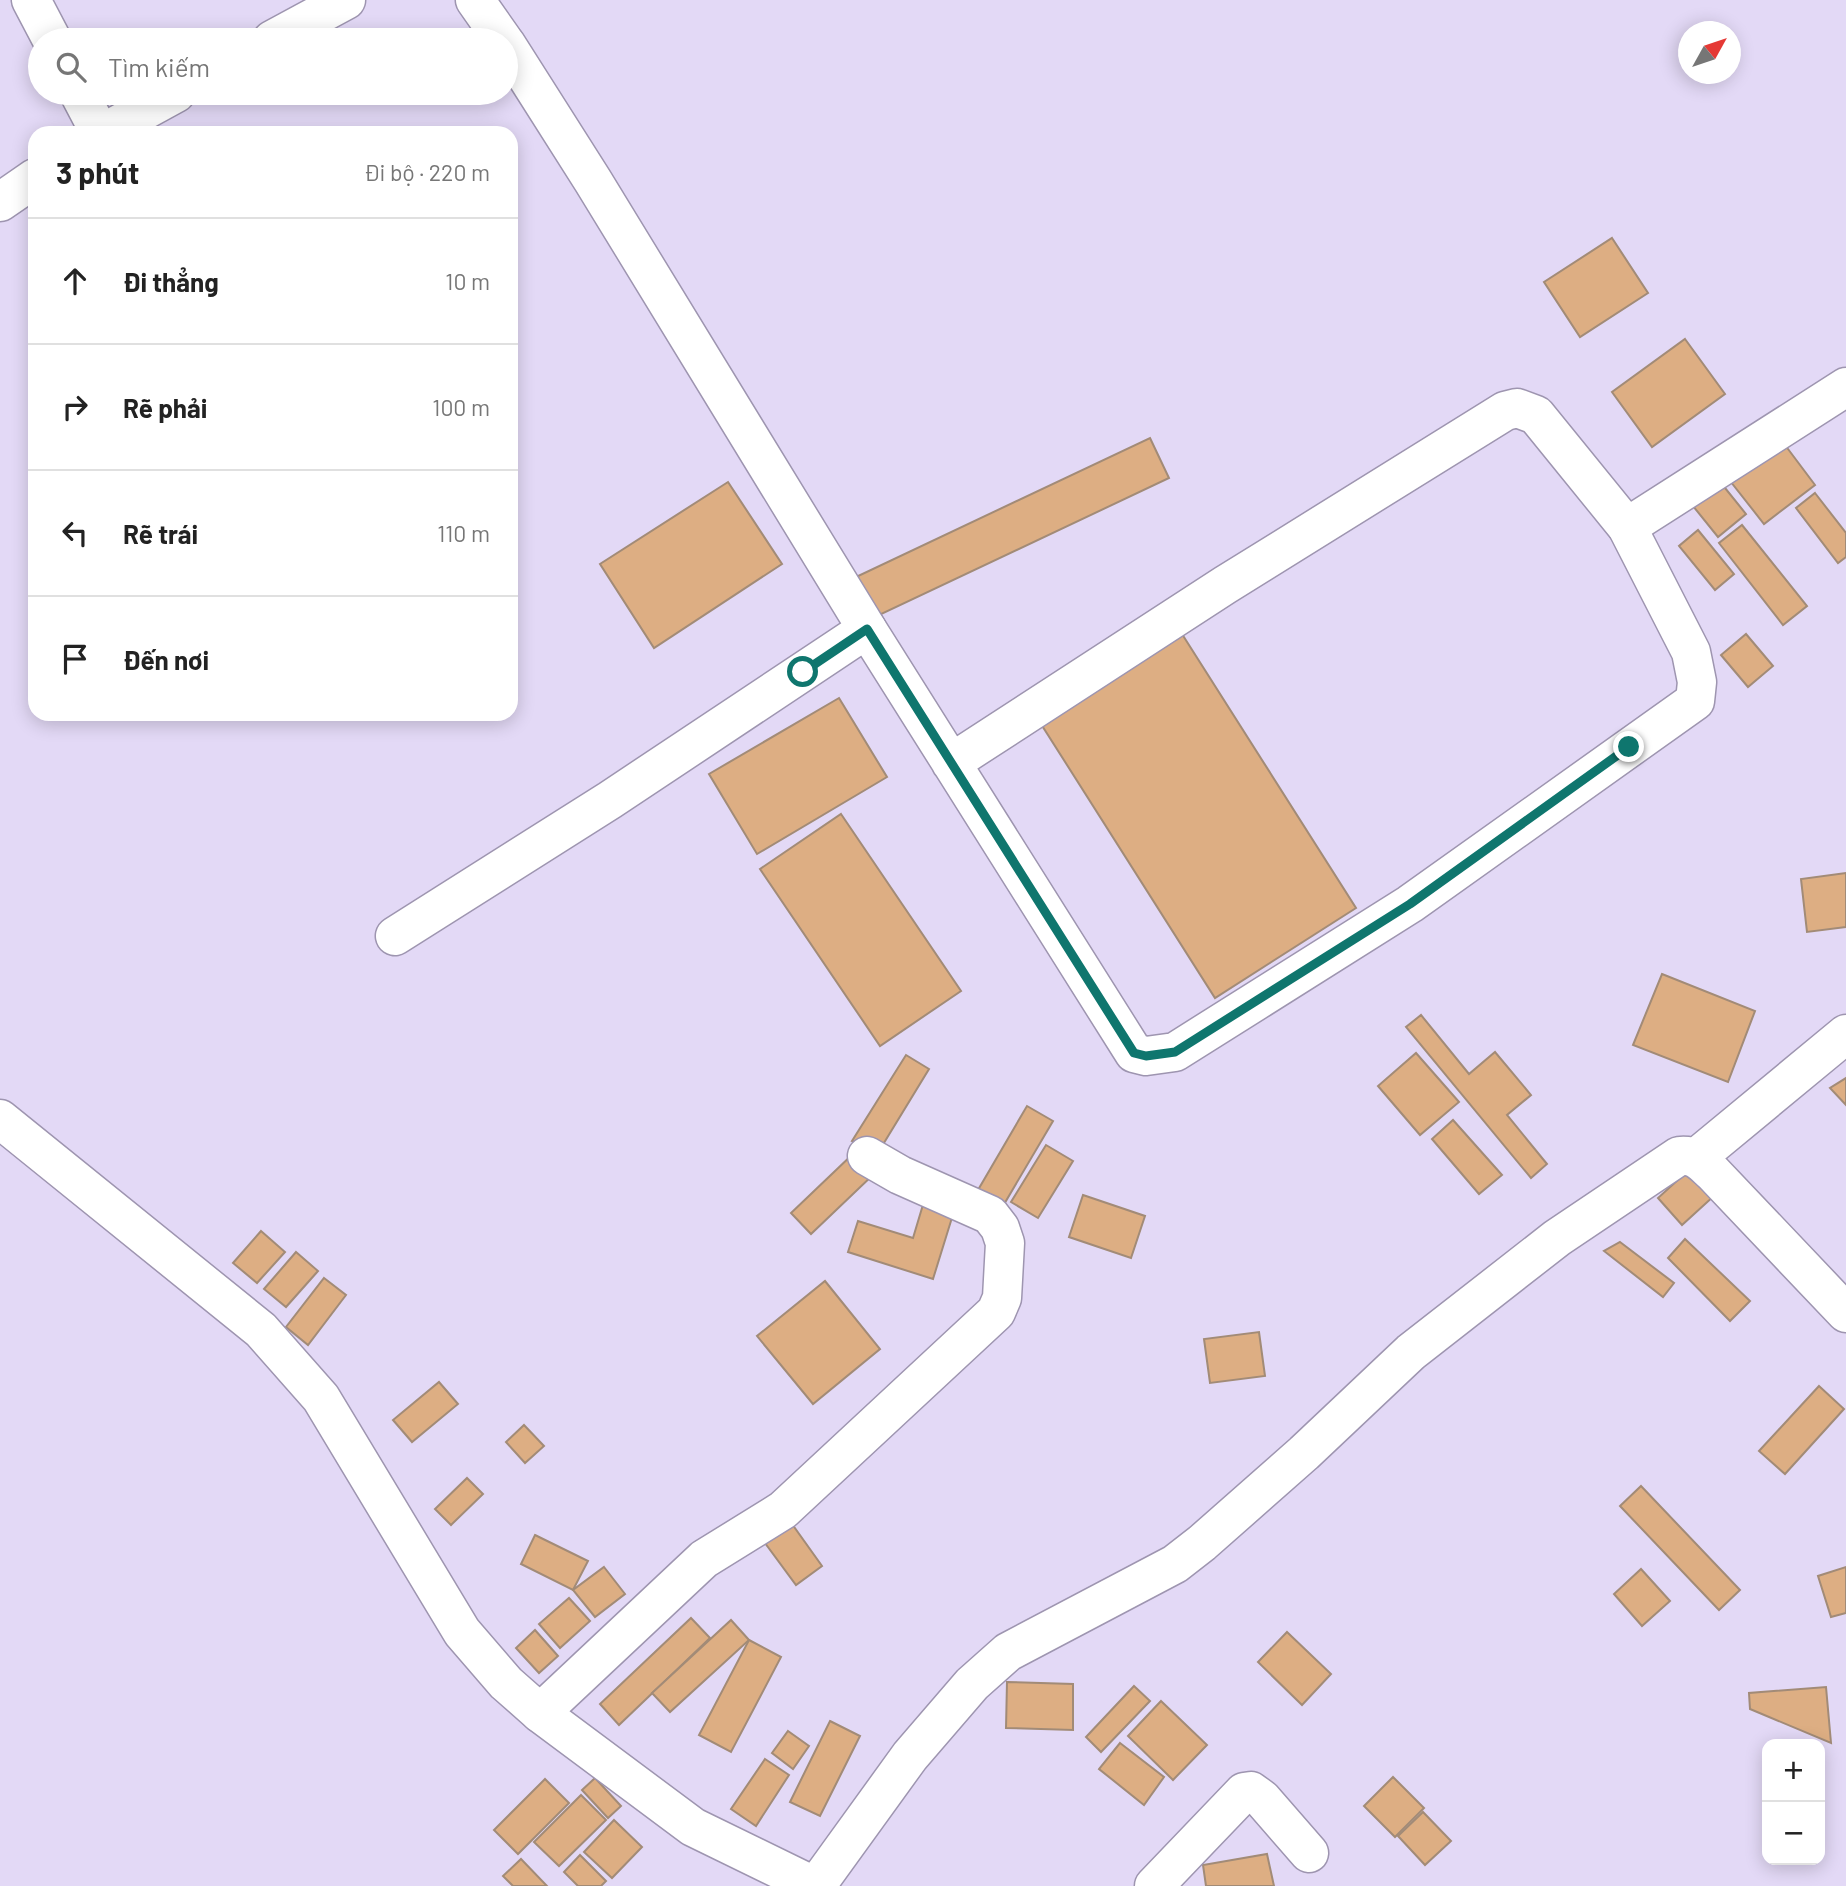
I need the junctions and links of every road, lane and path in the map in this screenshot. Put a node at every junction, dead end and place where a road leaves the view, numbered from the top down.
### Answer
1 (31, 0) edge
2 (346, 0) edge
3 (475, 0) edge
4 (46, 28) edge
5 (294, 28) edge
6 (494, 28) edge
7 (518, 64) edge
8 (86, 105) edge
9 (154, 105) edge
10 (97, 126) edge
11 (114, 126) edge
12 (28, 183) edge
13 (0, 201) edge
14 (1846, 387) edge
15 (1627, 527) junction
16 (867, 629) junction
17 (951, 763) junction
18 (395, 936) dead end
19 (1846, 1034) edge
20 (0, 1119) edge
21 (867, 1156) dead end
22 (1696, 1158) junction
23 (1846, 1312) edge
24 (540, 1713) junction
25 (1309, 1853) dead end
26 (815, 1886) edge
27 (1154, 1886) edge

1 - 4 street
2 - 5 street
3 - 6 street
7 - 16 street
8 - 10 street
9 - 11 street
12 - 13 street
14 - 15 street
15 - 17 street
15 - 17 street
16 - 17 street
16 - 18 street
19 - 22 street
20 - 24 street
21 - 24 street
22 - 23 street
22 - 26 street
24 - 26 street
25 - 27 street

